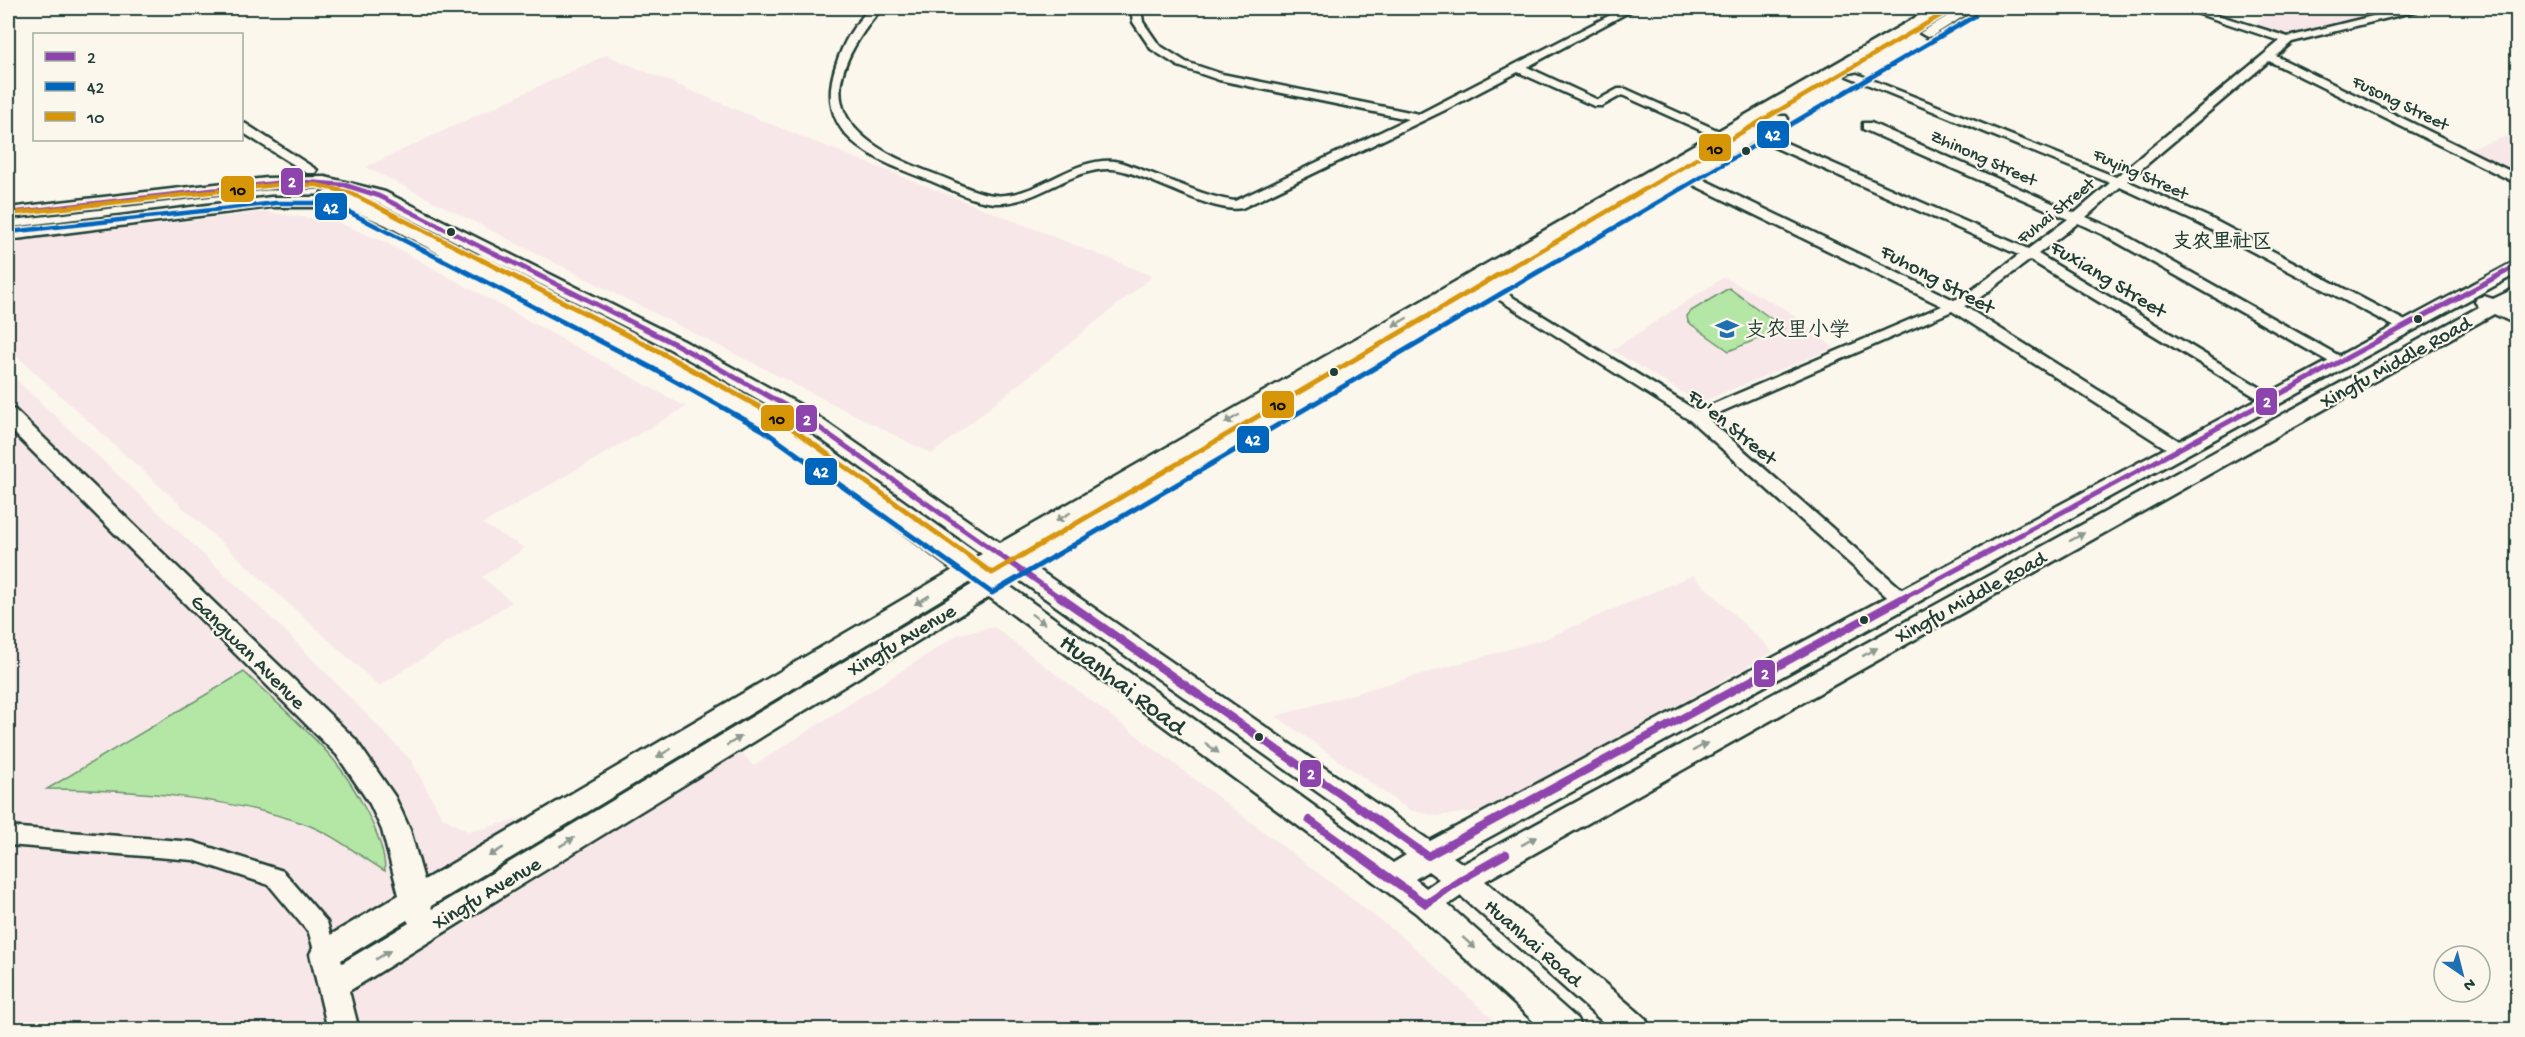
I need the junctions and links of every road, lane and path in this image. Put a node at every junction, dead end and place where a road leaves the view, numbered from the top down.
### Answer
1 (877, 8) edge
2 (1136, 8) edge
3 (1631, 8) edge
4 (1941, 8) edge
5 (1970, 8) edge
6 (2186, 8) edge
7 (2416, 8) edge
8 (2510, 8) edge
9 (2517, 10) edge
10 (2288, 40) junction
11 (2268, 56) junction
12 (1517, 67) junction
13 (1853, 76) junction
14 (1420, 118) junction
15 (1867, 126) dead end
16 (243, 129) edge
17 (1755, 134) junction
18 (1722, 135) junction
19 (1667, 167) junction
20 (311, 170) junction
21 (1684, 176) junction
22 (2517, 180) edge
23 (2118, 182) junction
24 (156, 201) junction
25 (8, 202) edge
26 (8, 213) edge
27 (2077, 218) junction
28 (8, 223) edge
29 (448, 229) junction
30 (8, 235) edge
31 (425, 238) junction
32 (2029, 254) junction
33 (2517, 265) edge
34 (1491, 290) junction
35 (2473, 290) junction
36 (1952, 305) junction
37 (2510, 305) edge
38 (2404, 326) junction
39 (2338, 361) junction
40 (2269, 399) junction
41 (8, 415) edge
42 (1696, 417) junction
43 (2178, 448) junction
44 (1008, 561) junction
45 (981, 577) junction
46 (1901, 599) junction
47 (8, 836) edge
48 (1428, 856) junction
49 (1462, 879) junction
50 (1390, 880) junction
51 (415, 900) junction
52 (1426, 904) junction
53 (424, 930) junction
54 (325, 954) junction
55 (333, 985) junction
56 (344, 1029) edge
57 (1566, 1029) edge
58 (1635, 1029) edge

1 - 14 street
2 - 14 street
3 - 12 street
4 - 18 main road, Xingfu Avenue
5 - 13 main road, Xingfu Avenue
6 - 10 street
7 - 10 street, Fuhai Street
8 - 9 main road
10 - 11 street, Fuhai Street
11 - 22 street, Fusong Street
11 - 23 street, Fuhai Street
12 - 14 street
12 - 18 street
13 - 17 main road, Xingfu Avenue
13 - 23 street, Fuying Street
15 - 27 street, Zhinong Street
16 - 20 street
17 - 21 main road, Xingfu Avenue
17 - 32 street, Fuxiang Street
18 - 19 main road, Xingfu Avenue
19 - 21 street, Fuhong Street
19 -> 44 main road, Xingfu Avenue
20 - 25 main road
20 - 29 main road
21 - 34 main road, Xingfu Avenue
21 - 36 street, Fuhong Street
23 - 27 street, Fuhai Street
23 - 38 street, Fuying Street
24 - 26 main road, Huanhai Road
24 - 28 main road, Huanhai Road
24 - 29 main road, Huanhai Road
24 - 31 main road, Huanhai Road
27 - 32 street, Fuhai Street
27 - 39 street, Zhinong Street
29 - 44 main road, Huanhai Road
30 - 31 main road
31 - 45 main road, Huanhai Road
32 - 36 street, Fuhai Street
32 - 40 street, Fuxiang Street
33 - 35 main road, Xingfu Middle Road
34 - 42 street, Fu'en Street
34 - 44 main road, Xingfu Avenue
35 - 37 main road
35 - 38 main road, Xingfu Middle Road
36 - 42 street, Fuhai Street
36 - 43 street, Fuhong Street
49 -> 37 main road, Xingfu Middle Road
38 - 39 main road, Xingfu Middle Road
39 - 40 main road, Xingfu Middle Road
40 - 43 main road, Xingfu Middle Road
41 - 51 main road, Gangwan Avenue
42 - 46 street, Fu'en Street
43 - 46 main road, Xingfu Middle Road
44 - 45 main road, Xingfu Avenue
44 - 48 main road, Huanhai Road
45 -> 50 main road, Huanhai Road
45 -> 51 main road, Xingfu Avenue
53 -> 45 main road, Xingfu Avenue
46 - 48 main road, Xingfu Middle Road
47 - 54 street
48 - 49 main road, Huanhai Road
48 - 50 main road, Xingfu Middle Road
49 - 52 main road, Xingfu Middle Road
49 - 58 main road, Huanhai Road
50 - 52 main road, Huanhai Road
51 - 53 main road, Gangwan Avenue
51 - 54 main road, Xingfu Avenue
52 -> 57 main road, Huanhai Road
55 -> 53 main road, Xingfu Avenue
54 - 55 main road
55 - 56 main road

